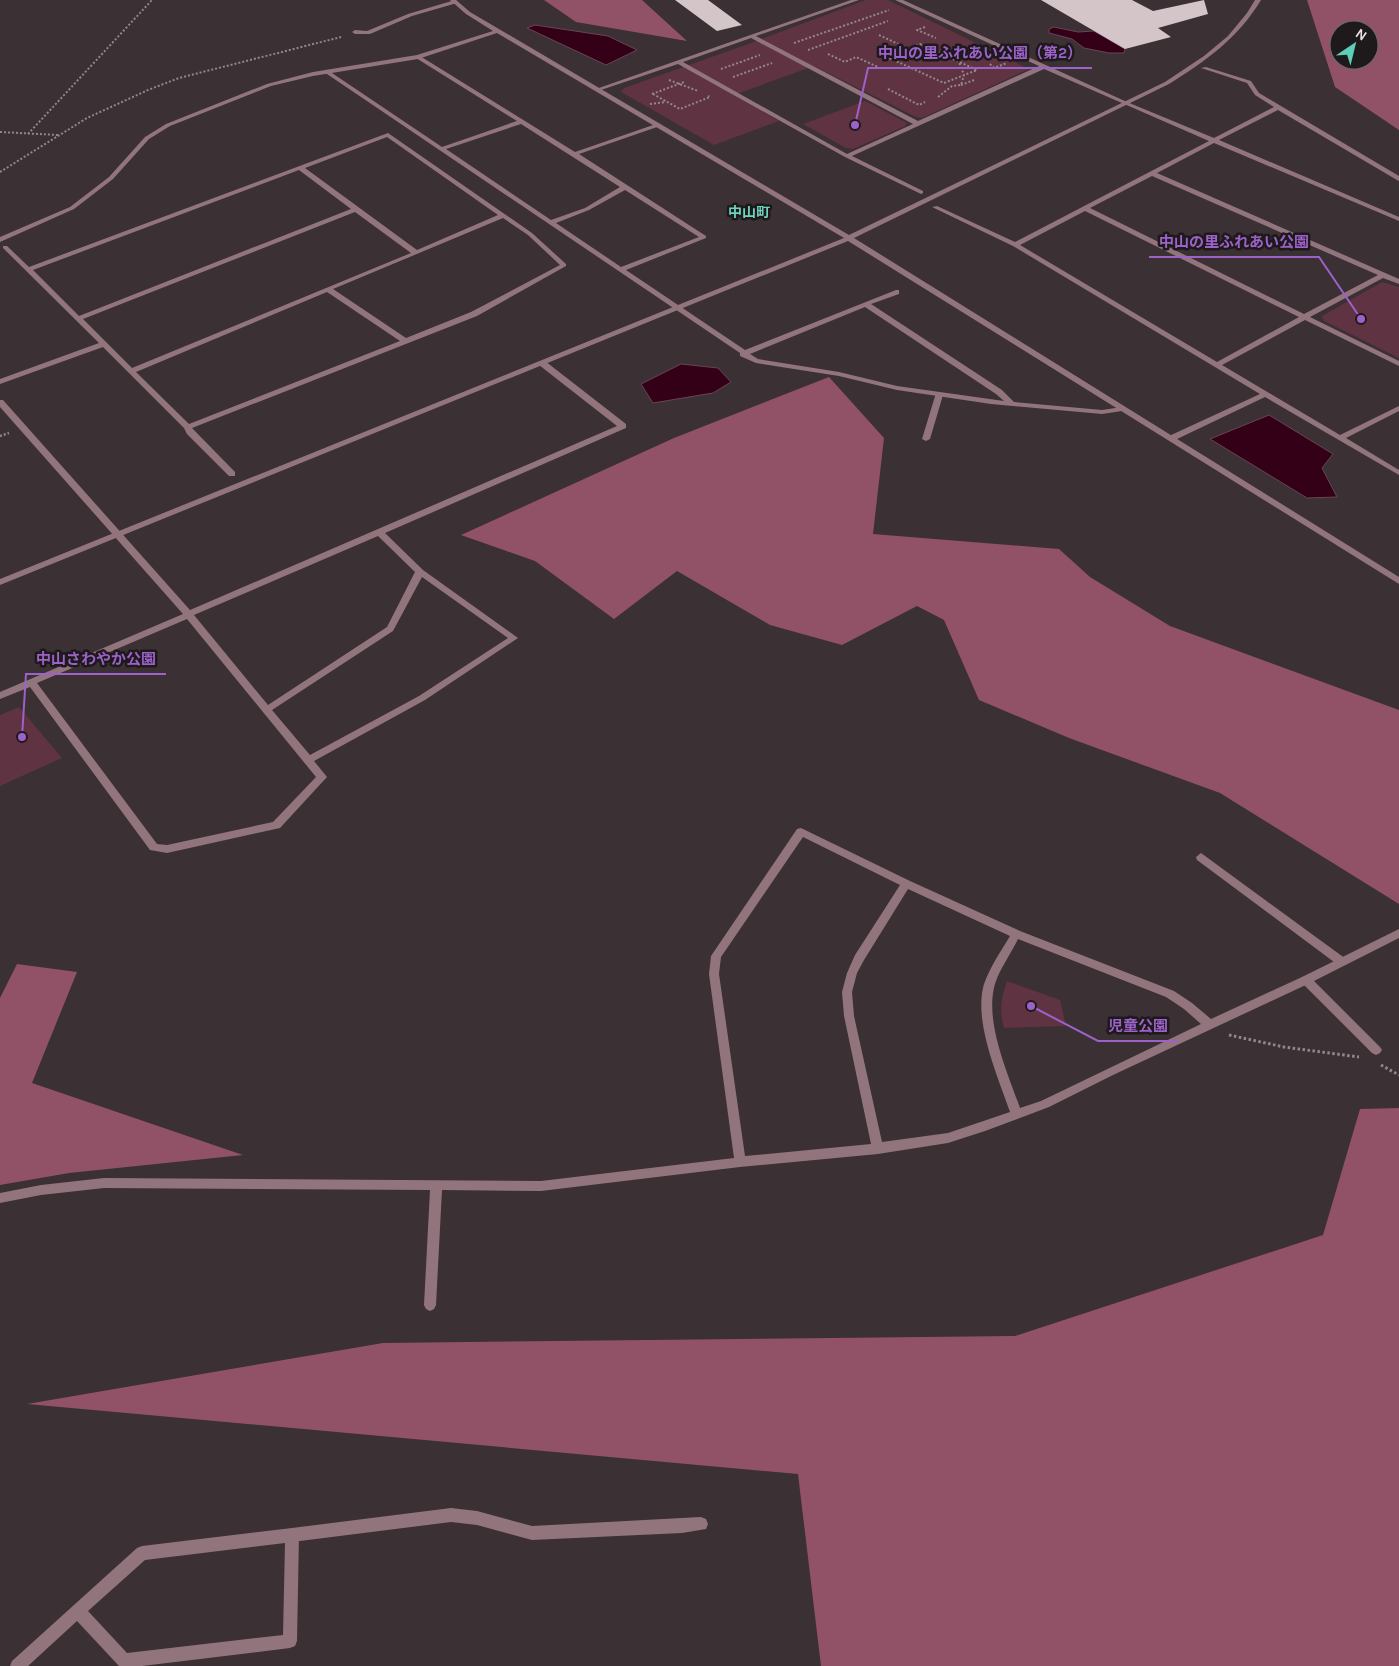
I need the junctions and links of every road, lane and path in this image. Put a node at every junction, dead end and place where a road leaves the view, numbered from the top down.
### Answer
1 (152, 0) edge
2 (856, 0) edge
3 (898, 0) edge
4 (1258, 0) edge
5 (454, 1) edge
6 (498, 31) junction
7 (356, 32) joint
8 (752, 36) junction
9 (879, 36) dead end
10 (907, 48) junction
11 (939, 52) junction
12 (828, 54) dead end
13 (418, 57) junction
14 (679, 62) junction
15 (958, 62) junction
16 (878, 67) dead end
17 (1043, 67) junction
18 (1204, 68) dead end
19 (327, 72) junction
20 (964, 75) junction
21 (599, 89) junction
22 (888, 89) dead end
23 (652, 94) joint
24 (936, 98) dead end
25 (927, 102) dead end
26 (1125, 103) junction
27 (1278, 107) junction
28 (521, 122) junction
29 (919, 124) junction
30 (658, 125) junction
31 (0, 132) edge
32 (28, 134) junction
33 (59, 135) junction
34 (1214, 141) junction
35 (441, 149) junction
36 (574, 154) junction
37 (847, 156) junction
38 (300, 168) junction
39 (0, 172) edge
40 (1152, 173) junction
41 (1399, 179) edge
42 (625, 187) junction
43 (921, 192) dead end
44 (935, 207) dead end
45 (356, 209) junction
46 (1086, 209) junction
47 (504, 215) junction
48 (1399, 219) edge
49 (550, 223) junction
50 (850, 238) junction
51 (0, 240) edge
52 (1015, 245) junction
53 (5, 247) dead end
54 (416, 253) junction
55 (30, 270) junction
56 (620, 270) junction
57 (1383, 275) junction
58 (1399, 282) edge
59 (328, 288) junction
60 (896, 292) dead end
61 (866, 304) junction
62 (676, 308) junction
63 (1306, 317) junction
64 (79, 318) junction
65 (405, 341) junction
66 (104, 344) junction
67 (743, 354) junction
68 (542, 362) junction
69 (1399, 364) edge
70 (1216, 365) junction
71 (132, 370) junction
72 (0, 382) edge
73 (1265, 394) junction
74 (939, 395) junction
75 (0, 402) edge
76 (1012, 404) junction
77 (1399, 408) edge
78 (1122, 409) junction
79 (188, 427) junction
80 (9, 433) dead end
81 (0, 436) edge
82 (1172, 438) junction
83 (1340, 438) junction
84 (926, 439) dead end
85 (1399, 473) edge
86 (232, 474) dead end
87 (379, 532) junction
88 (118, 534) junction
89 (420, 572) junction
90 (1399, 581) edge
91 (0, 582) edge
92 (188, 614) junction
93 (32, 683) junction
94 (0, 696) edge
95 (268, 709) junction
96 (309, 760) junction
97 (1201, 857) dead end
98 (906, 884) junction
99 (1016, 934) junction
100 (1398, 935) edge
101 (1342, 962) junction
102 (1306, 980) junction
103 (1210, 1025) junction
104 (1224, 1034) dead end
105 (1376, 1050) dead end
106 (1363, 1058) dead end
107 (1378, 1063) dead end
108 (1399, 1074) edge
109 (1017, 1115) junction
110 (878, 1149) junction
111 (740, 1162) junction
112 (436, 1185) junction
113 (0, 1198) edge
114 (430, 1305) dead end
115 (701, 1524) dead end
116 (292, 1535) junction
117 (78, 1611) junction
118 (18, 1666) edge

1 - 32 path
2 - 8 street
3 - 17 street
4 - 26 street
5 - 6 street
5 - 7 street
6 - 13 street
6 - 21 street
7 - 33 path
8 - 14 street
8 - 29 street
9 - 10 path
10 - 11 path
10 - 11 path
10 - 20 path
11 - 15 path
12 - 16 path
13 - 19 street
13 - 28 street
14 - 21 street
14 - 37 street
15 - 20 path
15 - 20 path
17 - 26 street
17 - 29 street
18 - 27 street
19 - 35 street
19 - 51 street
20 - 24 path
21 - 30 street
22 - 25 path
23 - 23 path
26 - 34 street
26 - 50 street
27 - 34 street
27 - 41 street
28 - 35 street
28 - 36 street
29 - 37 street
30 - 36 street
30 - 50 street
31 - 32 path
32 - 33 path
33 - 39 path
34 - 40 street
34 - 48 street
35 - 49 street
36 - 42 street
37 - 43 street
38 - 45 street
38 - 47 street
38 - 55 street
40 - 46 street
40 - 57 street
42 - 49 street
42 - 56 street
44 - 52 street
45 - 54 street
45 - 64 street
46 - 52 street
46 - 63 street
47 - 54 street
47 - 65 street
49 - 56 street
50 - 62 street
50 - 78 street
52 - 70 street
53 - 55 street
54 - 59 street
55 - 64 street
56 - 62 street
57 - 58 street
57 - 63 street
59 - 65 street
59 - 71 street
60 - 61 street
61 - 67 street
61 - 76 street
62 - 67 street
62 - 68 street
63 - 69 street
63 - 70 street
64 - 66 street
65 - 79 street
66 - 71 street
66 - 72 street
67 - 74 street
68 - 87 street
68 - 88 street
70 - 73 street
71 - 79 street
73 - 82 street
73 - 83 street
74 - 76 street
74 - 84 street
75 - 88 street
76 - 78 street
77 - 83 street
78 - 82 street
79 - 86 street
80 - 81 path
82 - 90 street
83 - 85 street
87 - 89 street
87 - 92 street
88 - 91 street
88 - 92 street
89 - 95 street
89 - 96 street
92 - 93 street
92 - 95 street
93 - 94 street
93 - 96 street
95 - 96 street
97 - 101 street
98 - 99 street
98 - 110 street
98 - 111 street
99 - 103 street
99 - 109 street
100 - 101 street
101 - 102 street
102 - 103 street
102 - 105 street
103 - 109 street
104 - 106 path
107 - 108 path
109 - 110 street
110 - 111 street
111 - 112 street
112 - 113 street
112 - 114 street
115 - 116 street
116 - 117 street
116 - 117 street
117 - 118 street

